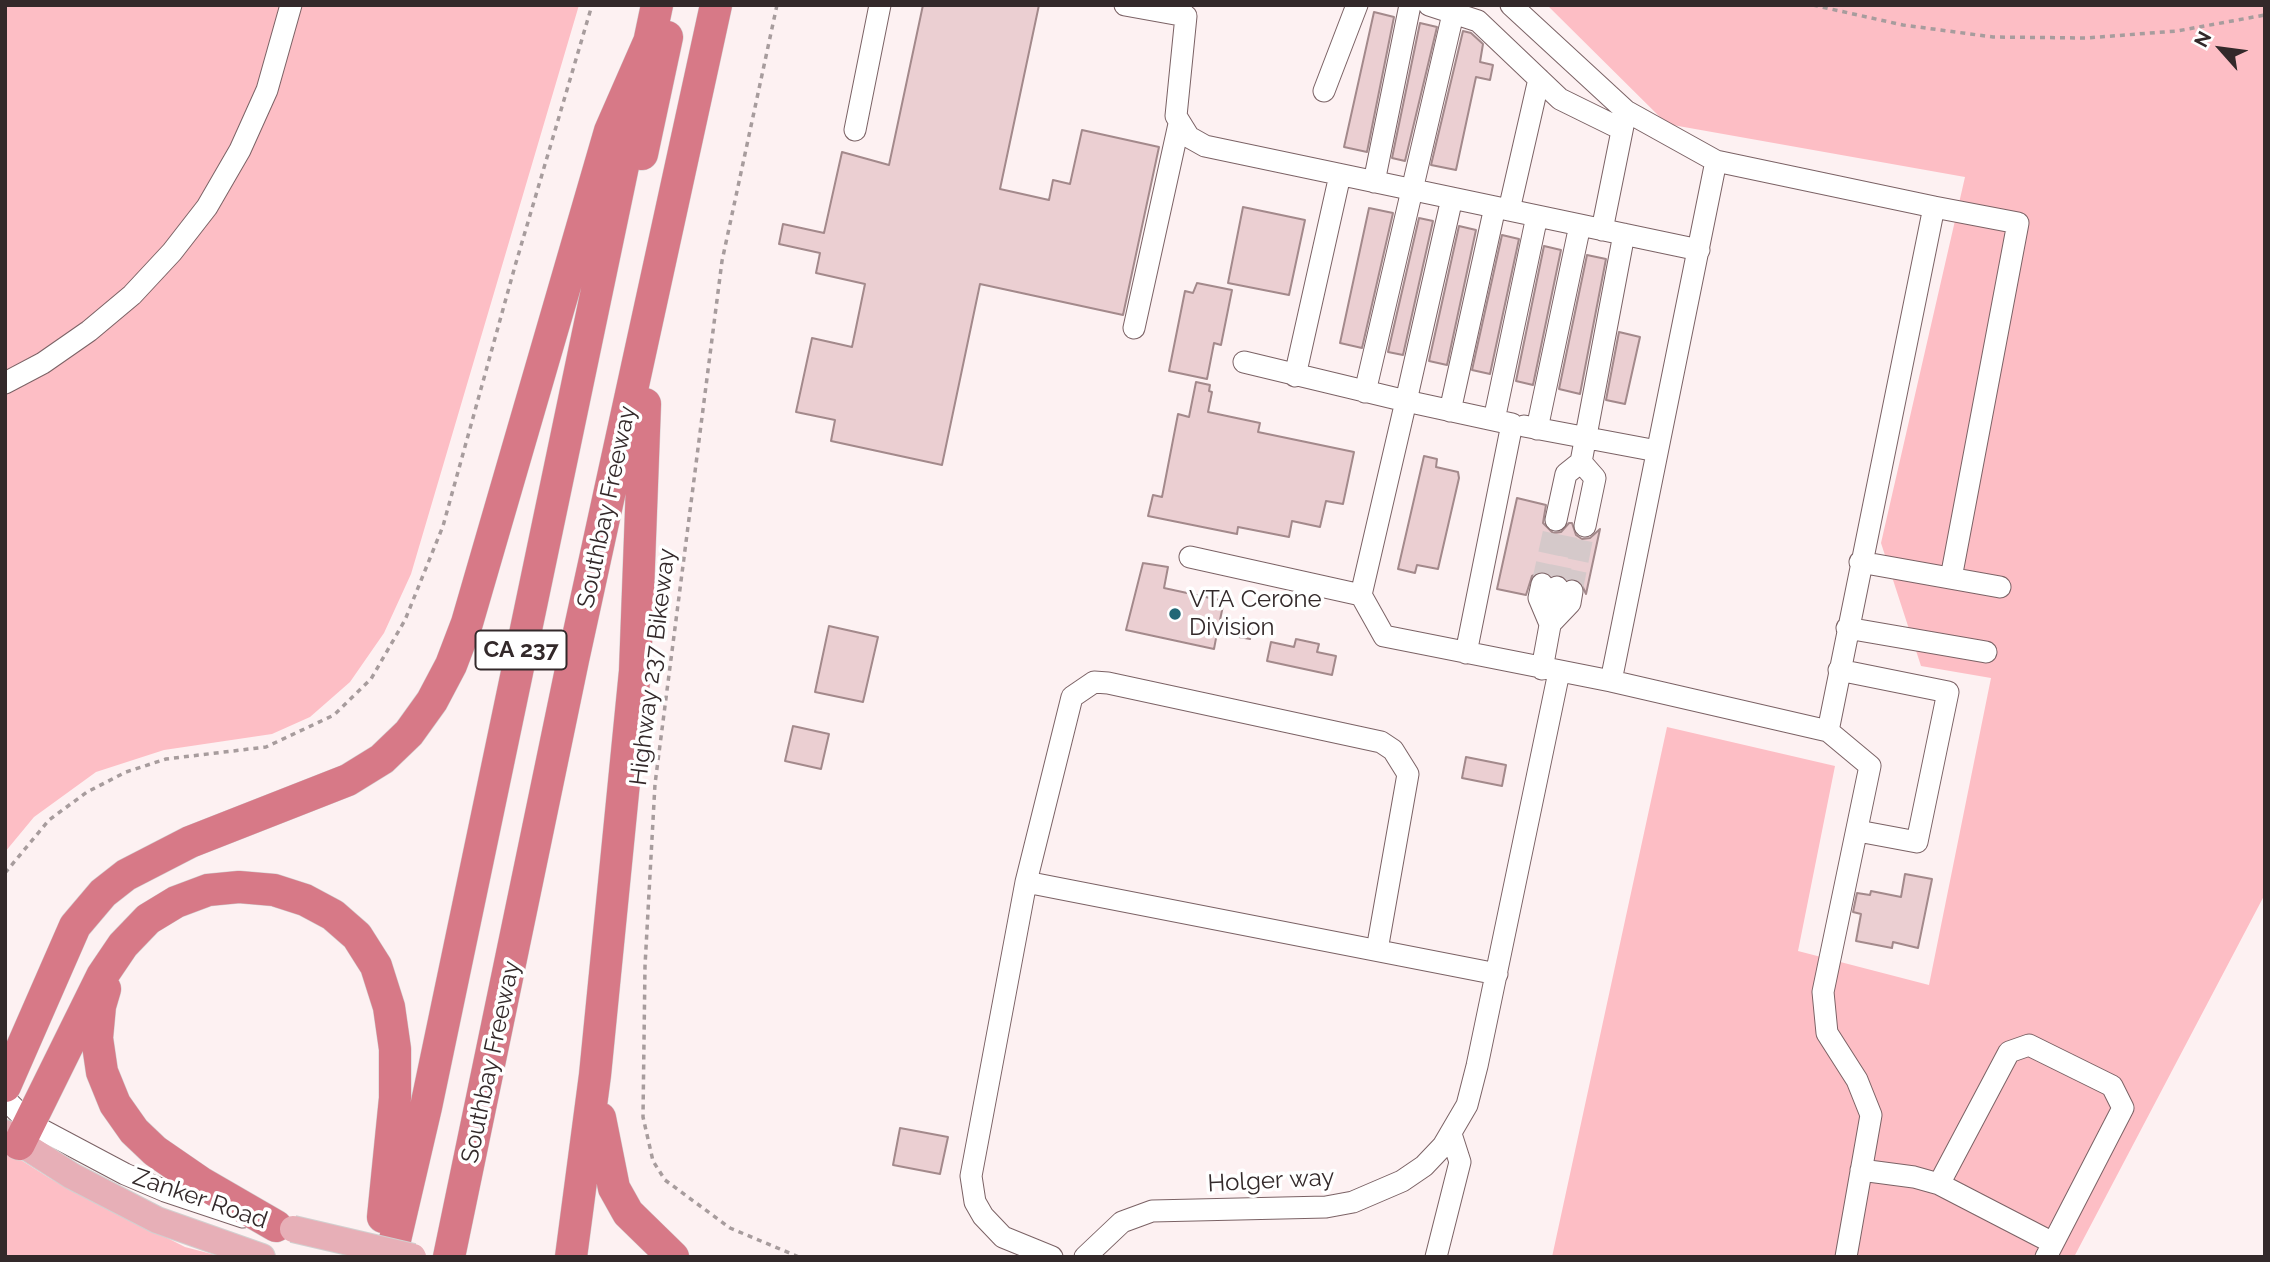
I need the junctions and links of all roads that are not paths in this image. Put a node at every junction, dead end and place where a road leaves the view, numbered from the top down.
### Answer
1 (291, 5) edge
2 (657, 5) edge
3 (674, 5) edge
4 (716, 5) edge
5 (880, 5) edge
6 (1125, 5) edge
7 (1357, 5) edge
8 (1410, 5) edge
9 (1429, 5) edge
10 (1511, 5) edge
11 (1188, 11) edge
12 (1453, 13) junction
13 (649, 42) junction
14 (1539, 79) junction
15 (1324, 92) dead end
16 (1624, 120) junction
17 (1178, 124) junction
18 (855, 130) dead end
19 (1716, 161) junction
20 (1340, 175) junction
21 (1374, 182) junction
22 (1413, 190) junction
23 (1452, 198) junction
24 (1934, 207) junction
25 (1502, 209) junction
26 (1537, 216) junction
27 (1580, 225) junction
28 (1602, 230) junction
29 (1624, 234) junction
30 (1699, 250) junction
31 (648, 321) junction
32 (1134, 328) dead end
33 (1244, 362) dead end
34 (1295, 376) junction
35 (5, 383) edge
36 (1365, 392) junction
37 (1406, 401) junction
38 (1450, 411) junction
39 (1503, 422) junction
40 (1538, 429) junction
41 (1586, 438) junction
42 (1657, 451) junction
43 (1581, 462) junction
44 (1190, 557) dead end
45 (1860, 562) junction
46 (1951, 578) junction
47 (2000, 587) dead end
48 (1361, 595) junction
49 (1550, 624) junction
50 (1847, 628) junction
51 (1986, 652) dead end
52 (1466, 653) junction
53 (1839, 670) junction
54 (1550, 671) junction
55 (1611, 681) junction
56 (1828, 731) junction
57 (1858, 831) junction
58 (1026, 882) junction
59 (123, 945) junction
60 (1377, 950) junction
61 (1497, 974) junction
62 (42, 999) junction
63 (5, 1043) edge
64 (595, 1075) junction
65 (5, 1086) edge
66 (5, 1099) edge
67 (18, 1133) edge
68 (1451, 1134) junction
69 (1861, 1170) junction
70 (1939, 1184) junction
71 (284, 1227) junction
72 (2049, 1250) edge
73 (262, 1257) edge
74 (379, 1257) edge
75 (391, 1257) edge
76 (411, 1257) edge
77 (449, 1257) edge
78 (571, 1257) edge
79 (673, 1257) edge
80 (1052, 1257) edge
81 (1085, 1257) edge
82 (1436, 1257) edge
83 (1846, 1257) edge

1 - 35 street
2 - 13 highway, CA 237
3 - 76 highway
4 - 31 highway, Southbay Freeway / CA 237
5 - 18 street
6 - 11 street
7 - 15 street
8 - 21 street
9 - 12 street
10 - 16 street
11 - 17 street
12 - 14 street
12 - 22 street
13 - 62 highway
13 - 75 highway, CA 237
14 - 16 street
14 - 25 street
16 - 19 street
16 - 28 street
17 - 20 street
17 - 32 street
19 - 24 street
19 - 30 street
20 - 21 street
20 - 34 street
21 - 22 street
22 - 23 street
22 - 36 street
23 - 25 street
23 - 37 street
24 - 45 street
24 - 46 street
25 - 26 street
25 - 38 street
26 - 27 street
26 - 39 street
27 - 28 street
27 - 40 street
28 - 29 street
29 - 30 street
29 - 41 street
30 - 42 street
31 - 64 highway
31 - 77 highway, Southbay Freeway / CA 237
33 - 34 street
34 - 36 street
36 - 37 street
37 - 38 street
37 - 48 street
38 - 39 street
39 - 40 street
39 - 52 street
40 - 41 street
41 - 42 street
41 - 43 street
42 - 55 street
43 - 43 street
44 - 48 street
45 - 46 street
45 - 50 street
46 - 47 street
48 - 52 street
49 - 49 street
49 - 54 street, Holger way
50 - 51 street
50 - 53 street
52 - 54 street
53 - 56 street
53 - 57 street
54 - 55 street
54 - 61 street, Holger way
55 - 56 street
56 - 57 street
57 - 69 street
58 - 60 street
58 - 60 street
58 - 80 street
59 - 67 highway
59 - 71 highway
59 - 74 highway
60 - 61 street
61 - 68 street, Holger way
62 - 63 highway
62 - 65 highway
64 - 78 highway
64 - 79 highway
66 - 67 street, Zanker Road
67 - 71 street, Zanker Road
67 - 73 main road, Zanker Road
68 - 81 street, Holger way
68 - 82 street
69 - 70 street
69 - 83 street
70 - 72 street
70 - 72 street
71 - 76 main road, Zanker Road, bridge

